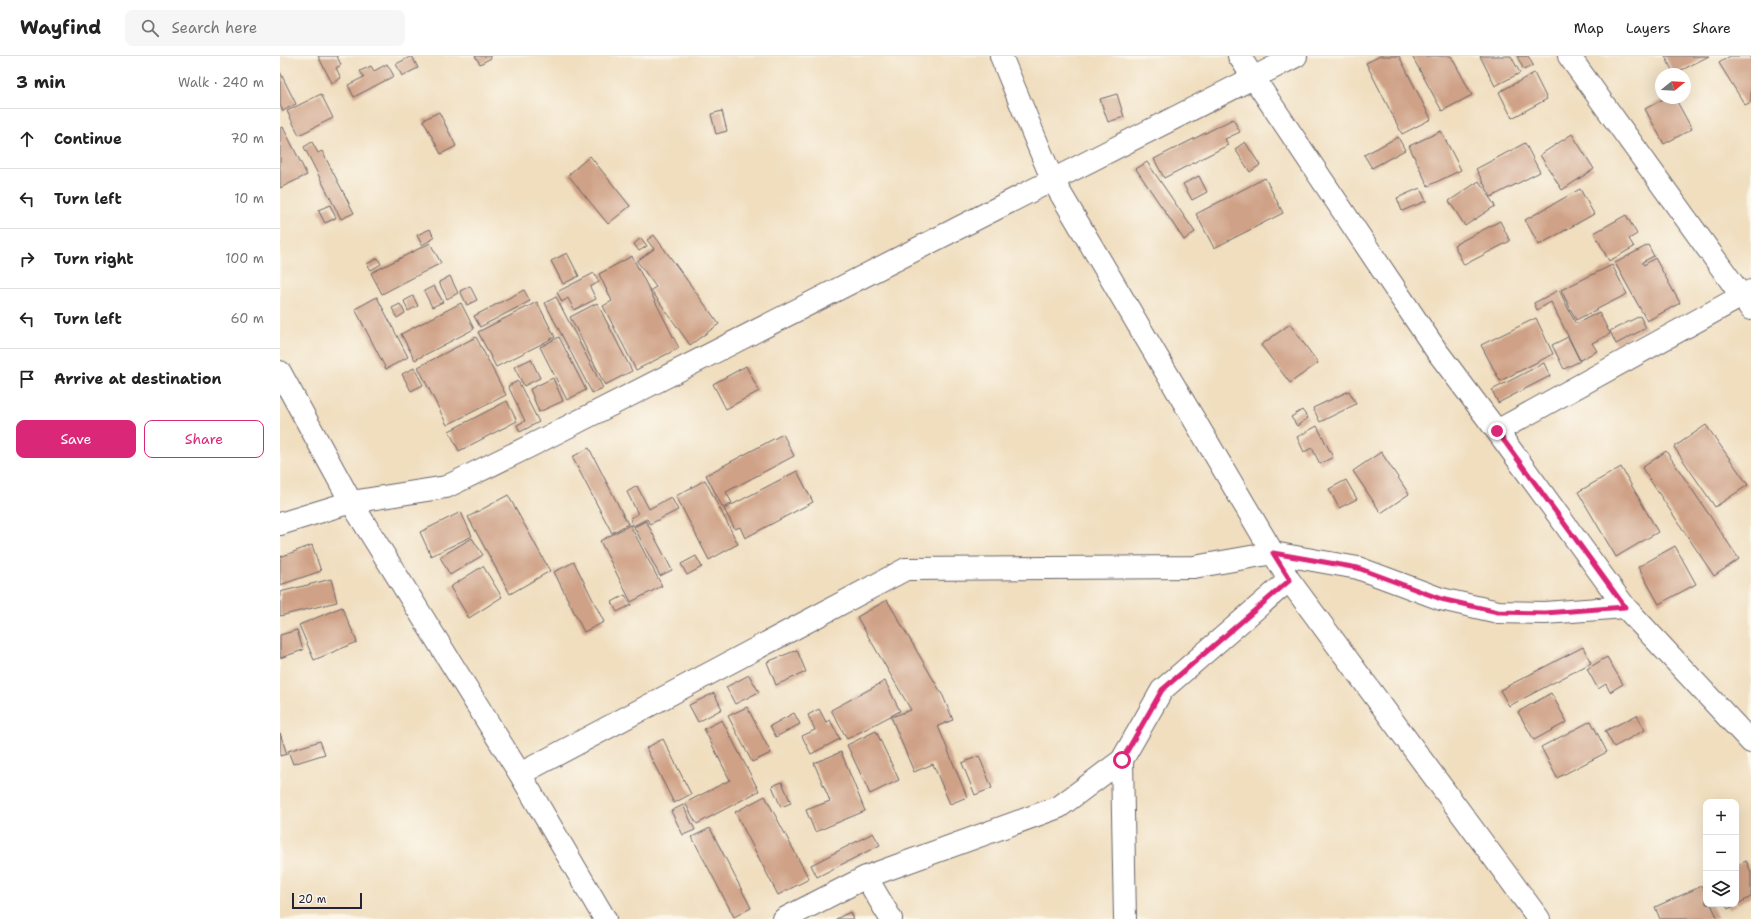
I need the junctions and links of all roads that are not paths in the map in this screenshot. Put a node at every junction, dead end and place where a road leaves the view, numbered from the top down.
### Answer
1 (1001, 56) edge
2 (1239, 56) edge
3 (1296, 56) edge
4 (1569, 56) edge
5 (1254, 78) junction
6 (1052, 179) junction
7 (1748, 298) edge
8 (280, 372) edge
9 (1497, 431) junction
10 (351, 502) junction
11 (280, 524) edge
12 (1273, 553) junction
13 (1290, 580) junction
14 (1625, 607) junction
15 (1751, 742) edge
16 (1122, 760) junction
17 (520, 774) junction
18 (866, 877) junction
19 (605, 919) edge
20 (784, 919) edge
21 (891, 919) edge
22 (1125, 919) edge
23 (1539, 919) edge

1 - 6 street
2 - 5 street
3 - 5 street
4 - 7 street
5 - 6 street
5 - 9 street
6 - 10 street
6 - 12 street
7 - 9 street
8 - 10 street
9 - 14 street
10 - 11 street
10 - 17 street
12 - 13 street
12 - 14 street
12 - 17 street
13 - 16 street
13 - 23 street
14 - 15 street
16 - 18 street
16 - 22 street
17 - 19 street
18 - 20 street
18 - 21 street

